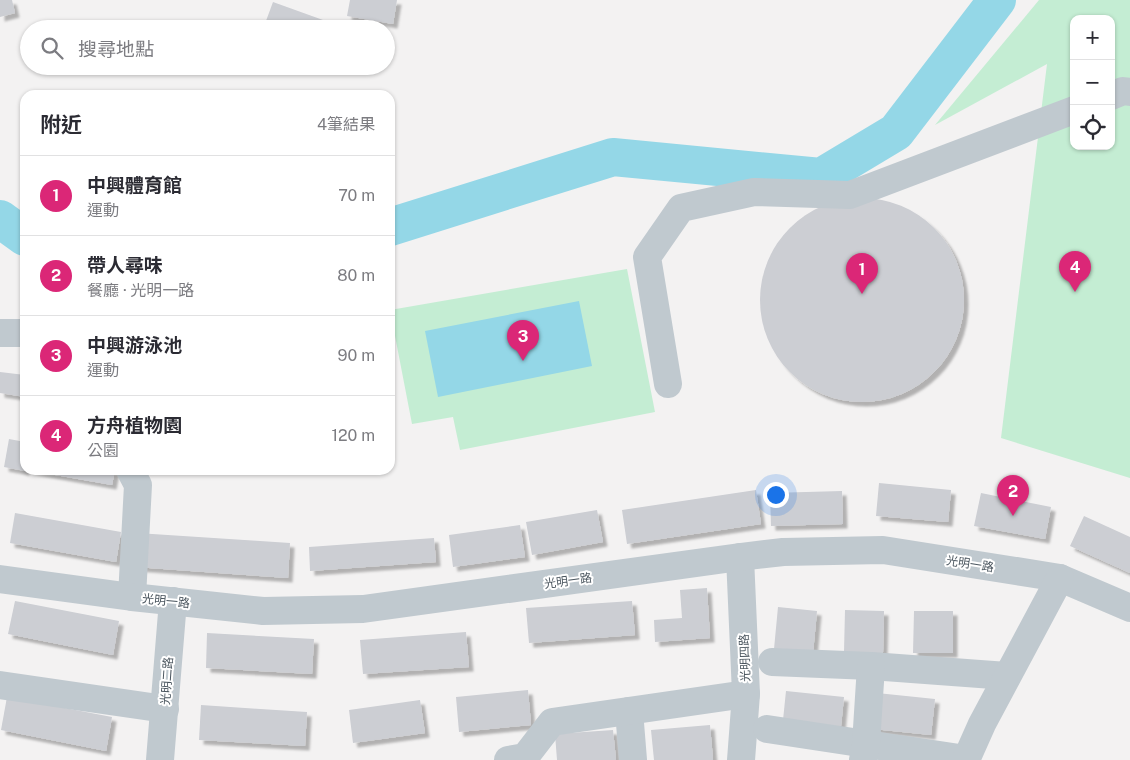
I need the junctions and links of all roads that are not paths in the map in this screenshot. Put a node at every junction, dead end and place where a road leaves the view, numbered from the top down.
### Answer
1 (1130, 92) edge
2 (1115, 94) edge
3 (1070, 112) edge
4 (0, 333) edge
5 (20, 333) edge
6 (668, 384) dead end
7 (133, 475) edge
8 (740, 557) junction
9 (0, 578) edge
10 (1060, 578) junction
11 (132, 597) junction
12 (173, 601) junction
13 (1130, 608) edge
14 (772, 662) dead end
15 (871, 666) junction
16 (1007, 676) junction
17 (0, 685) edge
18 (746, 694) junction
19 (165, 709) junction
20 (629, 711) junction
21 (767, 730) dead end
22 (864, 752) edge
23 (519, 759) edge
24 (966, 759) edge
25 (160, 760) edge
26 (633, 760) edge
27 (740, 760) edge

1 - 2 street
3 - 6 street
4 - 5 street
7 - 11 street
8 - 10 street, 光明一路
8 - 12 street, 光明一路
8 - 18 street, 光明四路
9 - 11 street, 光明一路
10 - 13 street, 光明一路
10 - 16 street
11 - 12 street, 光明一路
12 - 19 street, 光明二路
14 - 15 street
15 - 16 street
15 - 22 street
16 - 24 street
17 - 19 street
18 - 20 street
18 - 27 street, 光明四路
19 - 25 street, 光明二路
20 - 23 street
20 - 26 street
21 - 22 street
22 - 24 street

